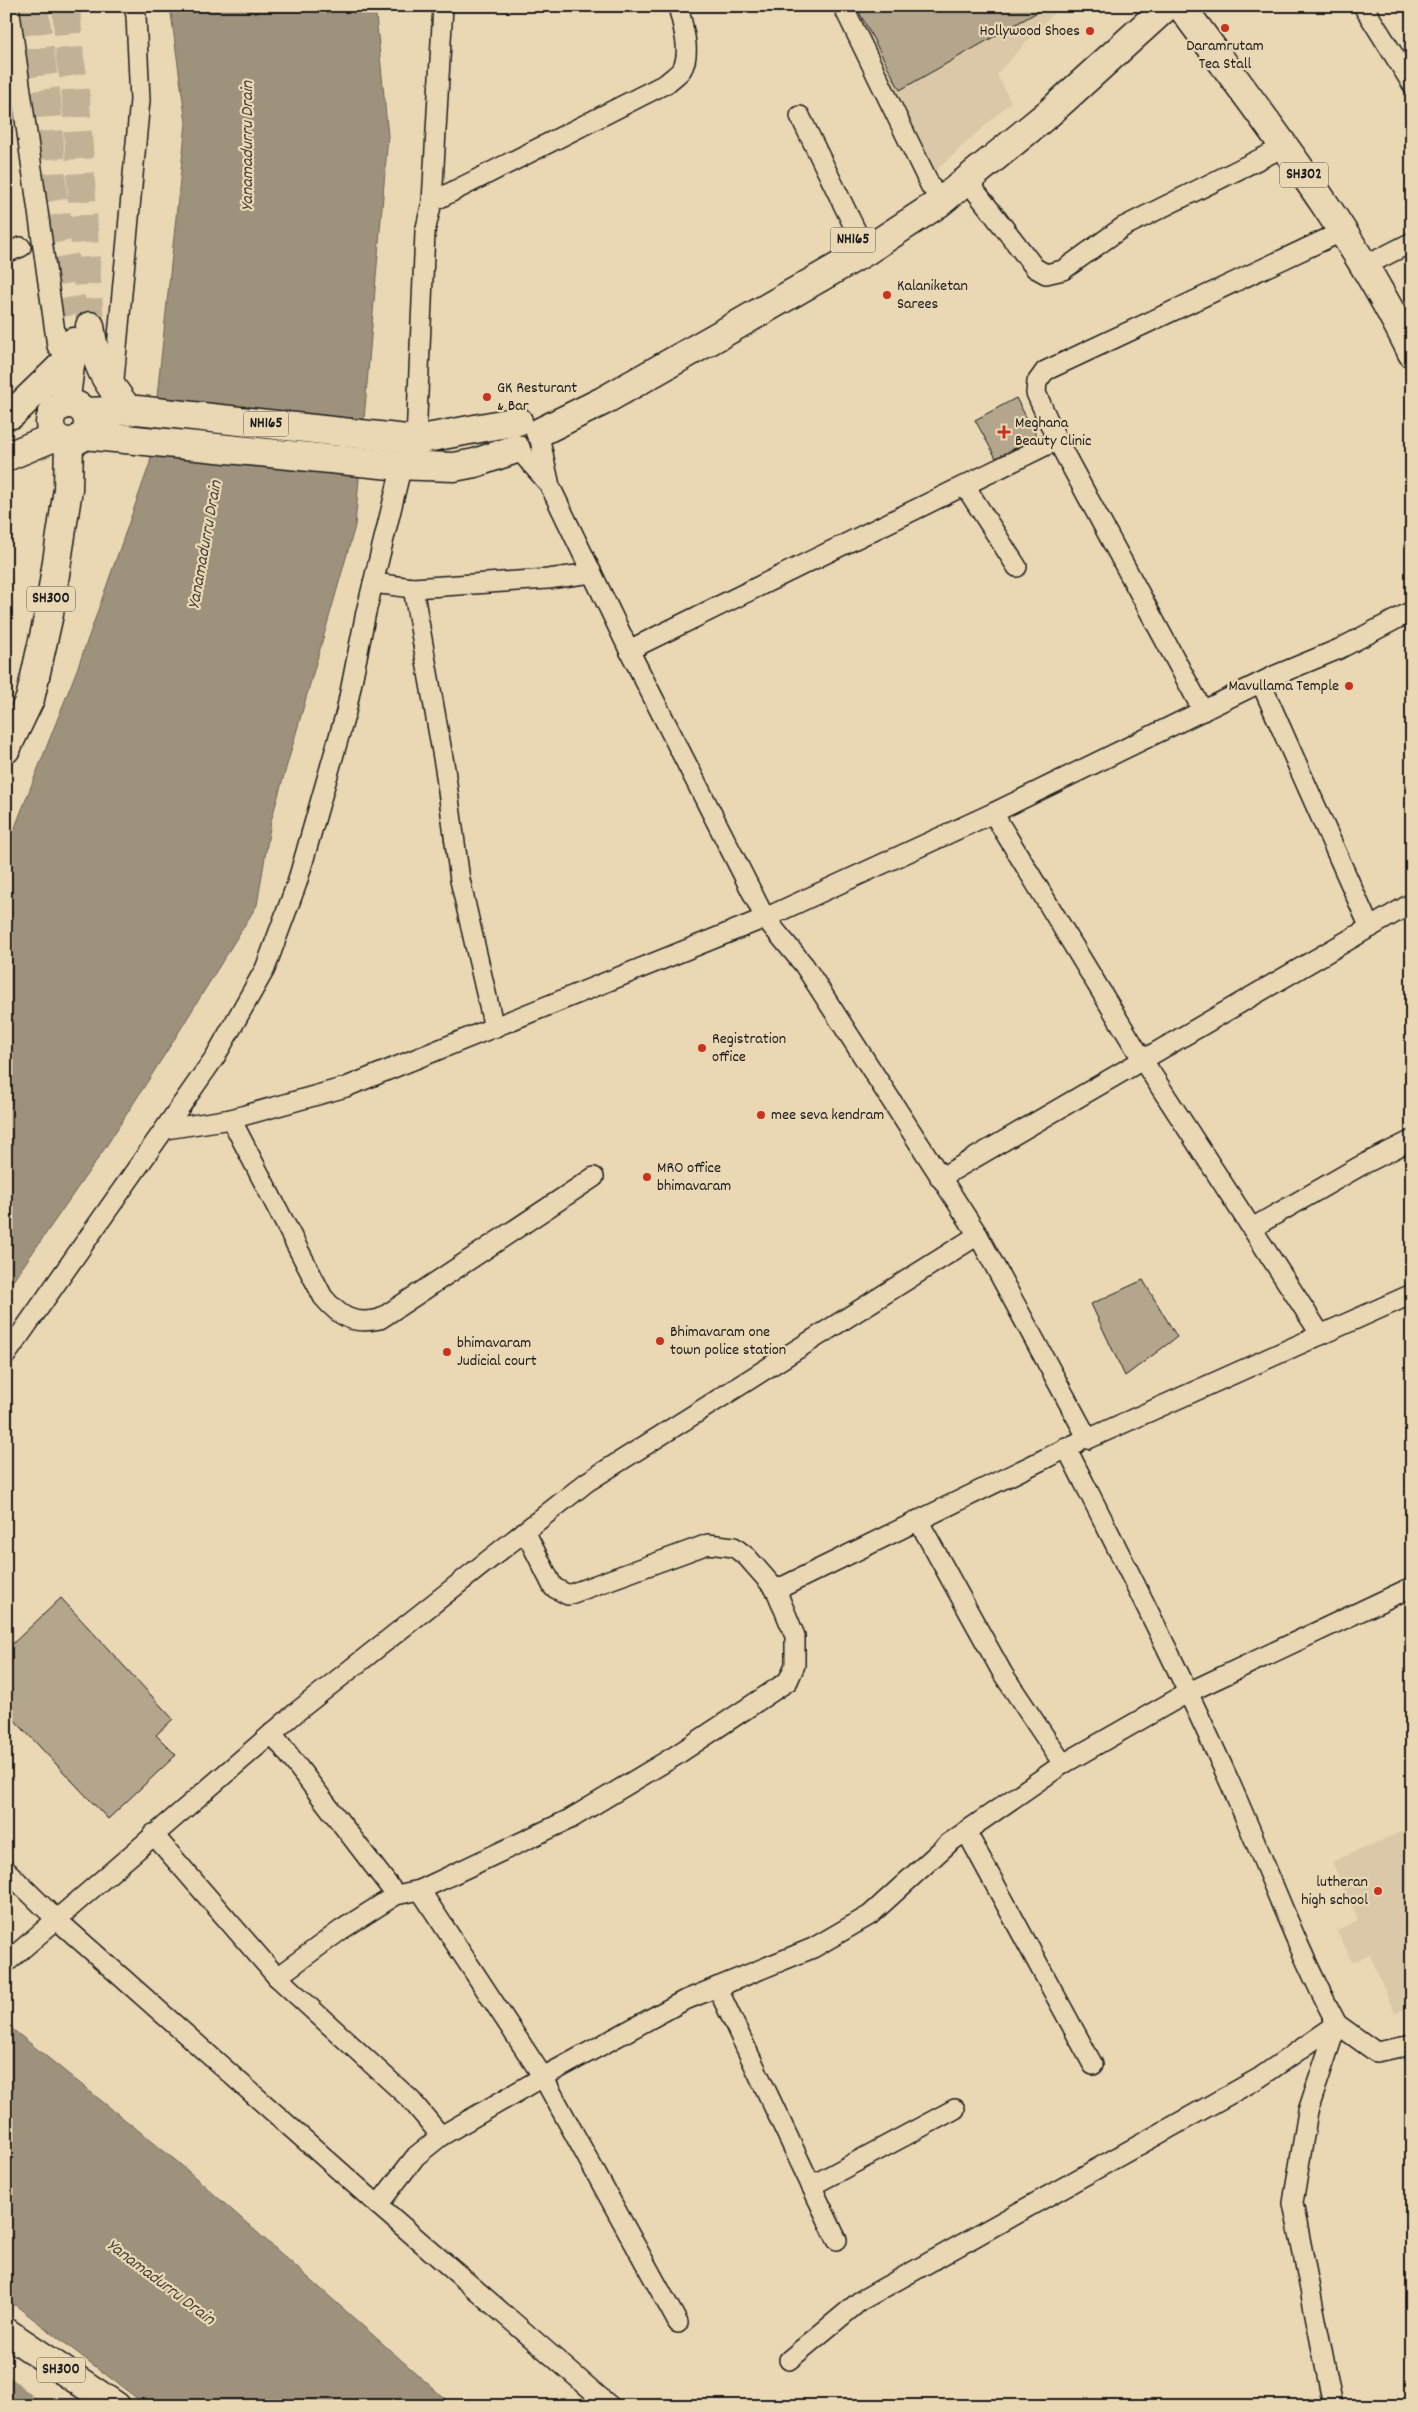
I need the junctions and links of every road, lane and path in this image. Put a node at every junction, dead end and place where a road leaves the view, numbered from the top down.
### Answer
1 (9, 6) edge
2 (134, 6) edge
3 (443, 6) edge
4 (678, 6) edge
5 (843, 6) edge
6 (1140, 6) edge
7 (1167, 6) edge
8 (1181, 6) edge
9 (1363, 6) edge
10 (1412, 84) edge
11 (800, 116) dead end
12 (1284, 147) junction
13 (966, 179) junction
14 (931, 188) junction
15 (432, 202) junction
16 (1341, 232) junction
17 (859, 236) junction
18 (1412, 242) edge
19 (1363, 267) junction
20 (82, 322) tunnel mouth
21 (1412, 353) edge
22 (84, 357) junction
23 (577, 403) junction
24 (127, 404) junction
25 (9, 416) edge
26 (71, 421) junction
27 (482, 428) junction
28 (527, 435) junction
29 (405, 439) junction
30 (1057, 440) junction
31 (6, 456) edge
32 (489, 458) junction
33 (397, 465) junction
34 (965, 486) junction
35 (1016, 567) dead end
36 (592, 573) junction
37 (373, 582) junction
38 (413, 588) junction
39 (1412, 611) edge
40 (629, 650) junction
41 (1261, 683) junction
42 (1204, 711) junction
43 (6, 749) edge
44 (992, 813) junction
45 (1412, 903) edge
46 (765, 918) junction
47 (1370, 928) junction
48 (494, 1028) junction
49 (1142, 1059) junction
50 (230, 1119) junction
51 (166, 1129) junction
52 (1412, 1140) edge
53 (594, 1177) dead end
54 (940, 1178) junction
55 (1252, 1228) junction
56 (978, 1236) junction
57 (1412, 1294) edge
58 (1321, 1335) junction
59 (6, 1355) edge
60 (1088, 1439) junction
61 (1066, 1447) junction
62 (918, 1520) junction
63 (525, 1531) junction
64 (1412, 1587) edge
65 (776, 1590) junction
66 (1189, 1692) junction
67 (272, 1733) junction
68 (1063, 1764) junction
69 (966, 1831) junction
70 (154, 1834) junction
71 (6, 1870) edge
72 (420, 1890) junction
73 (396, 1894) junction
74 (56, 1919) junction
75 (13, 1957) edge
76 (277, 1977) junction
77 (717, 1987) junction
78 (1337, 2024) junction
79 (1412, 2045) edge
80 (1093, 2065) dead end
81 (543, 2077) junction
82 (955, 2109) dead end
83 (441, 2136) junction
84 (811, 2186) junction
85 (378, 2205) junction
86 (837, 2240) dead end
87 (678, 2323) dead end
88 (7, 2333) edge
89 (789, 2360) dead end
90 (116, 2406) edge
91 (610, 2406) edge
92 (1333, 2406) edge

1 - 22 street
2 - 24 street
3 - 15 street
4 - 15 street
5 - 14 street
6 - 14 main road, NH165
7 - 13 main road, NH165
8 - 12 main road, SH302
9 - 10 street
11 - 17 street
12 - 13 street
12 - 16 main road, SH302
13 - 23 main road, NH165
14 - 17 main road, NH165
15 - 29 street
16 - 19 main road, SH302
16 - 30 street
17 - 23 main road, NH165
18 - 19 street
19 - 21 main road, SH302
20 - 22 main road
22 - 24 main road
22 - 25 main road
22 - 26 main road
23 - 28 main road, NH165
24 - 26 main road, NH165
24 - 29 main road, NH165
25 - 26 main road, NH165
26 - 31 main road, NH165
26 - 33 main road, NH165
26 - 43 main road, SH300
27 - 28 main road, NH165
27 - 29 main road, NH165
27 - 32 main road
28 - 32 main road, NH165
28 - 36 street
30 - 34 street
30 - 42 street
32 - 33 main road, NH165
33 - 37 street
34 - 35 street
34 - 40 street
36 - 38 street
36 - 40 street
37 - 38 street
37 - 51 street
38 - 48 street
39 - 41 street
40 - 46 street
41 - 42 street
41 - 47 street
42 - 44 street
44 - 46 street
44 - 49 street
45 - 47 street
46 - 48 street
46 - 54 street
47 - 49 street
48 - 50 street
49 - 54 street
49 - 55 street
50 - 51 street
50 - 53 street
51 - 59 street
52 - 55 street
54 - 56 street
55 - 58 street
56 - 60 street
56 - 63 street
57 - 58 street
58 - 60 street
60 - 61 street
61 - 62 street
61 - 66 street
62 - 65 street
62 - 68 street
63 - 65 street
63 - 67 street
64 - 66 street
65 - 72 street
66 - 68 street
66 - 78 street
67 - 70 street
67 - 73 street
68 - 69 street
69 - 77 street
69 - 80 street
70 - 74 street
70 - 76 street
71 - 74 street
72 - 73 street
72 - 81 street
73 - 76 street
74 - 75 street
74 - 85 street
76 - 83 street
77 - 81 street
77 - 84 street
78 - 79 street
78 - 89 street
78 - 92 street
81 - 83 street
81 - 87 street
82 - 84 street
83 - 85 street
84 - 86 street
85 - 91 street
88 - 90 main road, SH300

